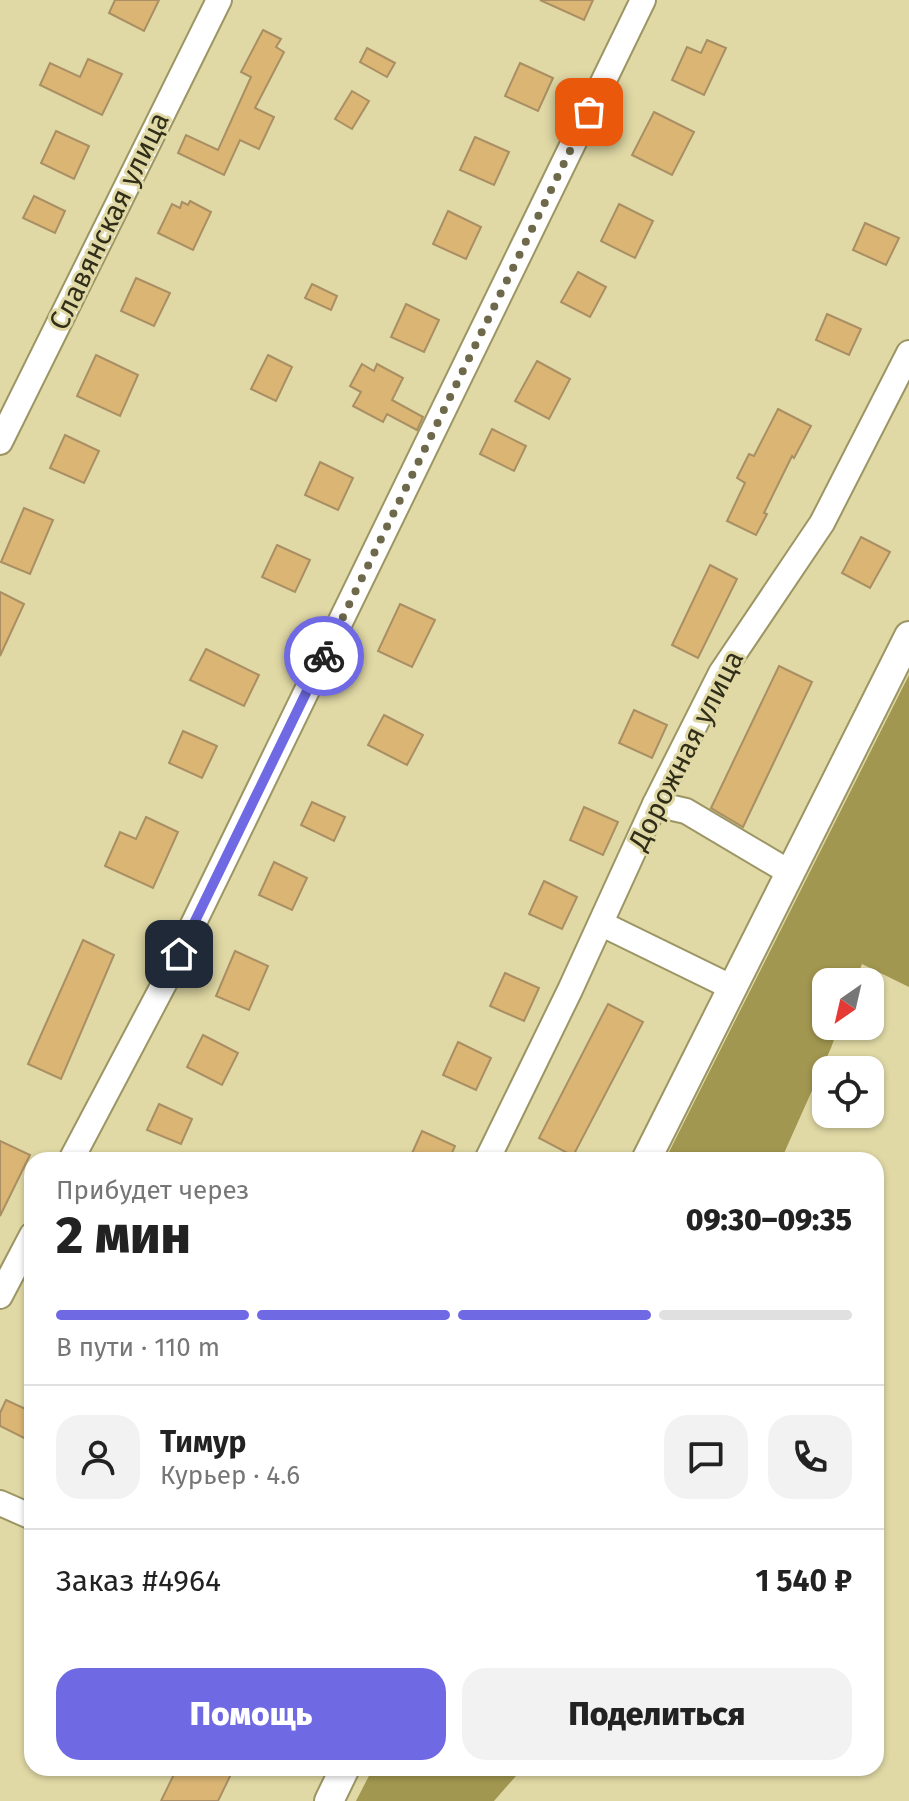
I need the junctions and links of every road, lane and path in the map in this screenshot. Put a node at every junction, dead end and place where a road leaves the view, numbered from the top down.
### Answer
1 (219, 0) edge
2 (643, 0) edge
3 (909, 353) edge
4 (0, 442) edge
5 (909, 636) edge
6 (655, 804) junction
7 (789, 872) junction
8 (602, 924) junction
9 (733, 988) junction
10 (75, 1152) edge
11 (491, 1152) edge
12 (650, 1152) edge
13 (24, 1250) edge
14 (0, 1296) edge
15 (0, 1503) edge
16 (24, 1514) edge
17 (341, 1776) edge
18 (329, 1801) edge

1 - 4 street, Славянская улица
2 - 10 street
3 - 6 street, Дорожная улица
5 - 7 street
6 - 7 street
6 - 8 street, Дорожная улица
7 - 9 street
8 - 9 street
8 - 11 street, Дорожная улица
9 - 12 street
13 - 14 street
15 - 16 street
17 - 18 street

